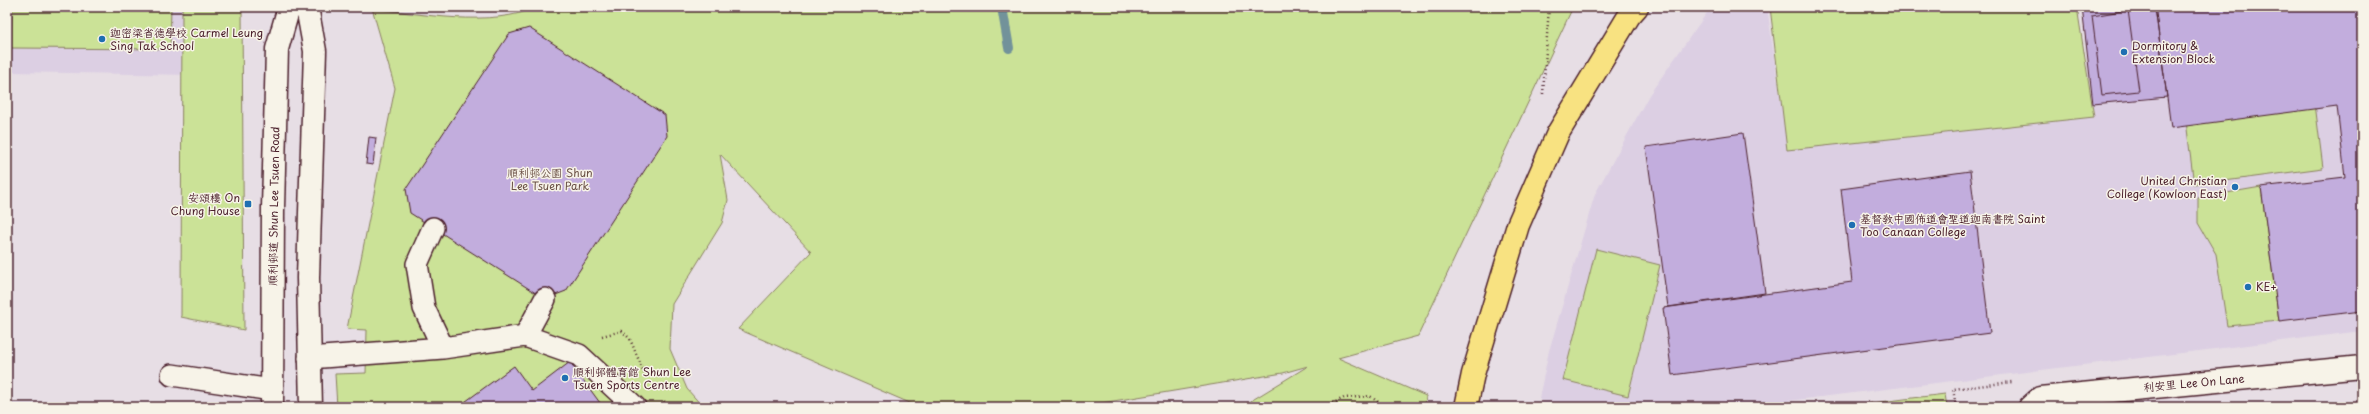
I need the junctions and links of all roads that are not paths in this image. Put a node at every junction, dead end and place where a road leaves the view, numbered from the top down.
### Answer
1 (289, 7) edge
2 (307, 7) edge
3 (1636, 7) edge
4 (434, 228) dead end
5 (545, 299) dead end
6 (524, 336) junction
7 (442, 348) junction
8 (309, 358) junction
9 (2362, 367) edge
10 (172, 375) dead end
11 (272, 398) edge
12 (311, 407) edge
13 (635, 407) edge
14 (1466, 407) edge
15 (2030, 407) edge

1 - 11 main road, 順利邨道 Shun Lee Tsuen Road
2 - 8 main road
3 - 14 main road
4 - 7 lane
5 - 6 lane
6 - 7 lane
6 - 13 lane
7 - 8 lane
8 - 12 main road
9 - 15 main road, 利安里 Lee On Lane
10 - 11 lane

